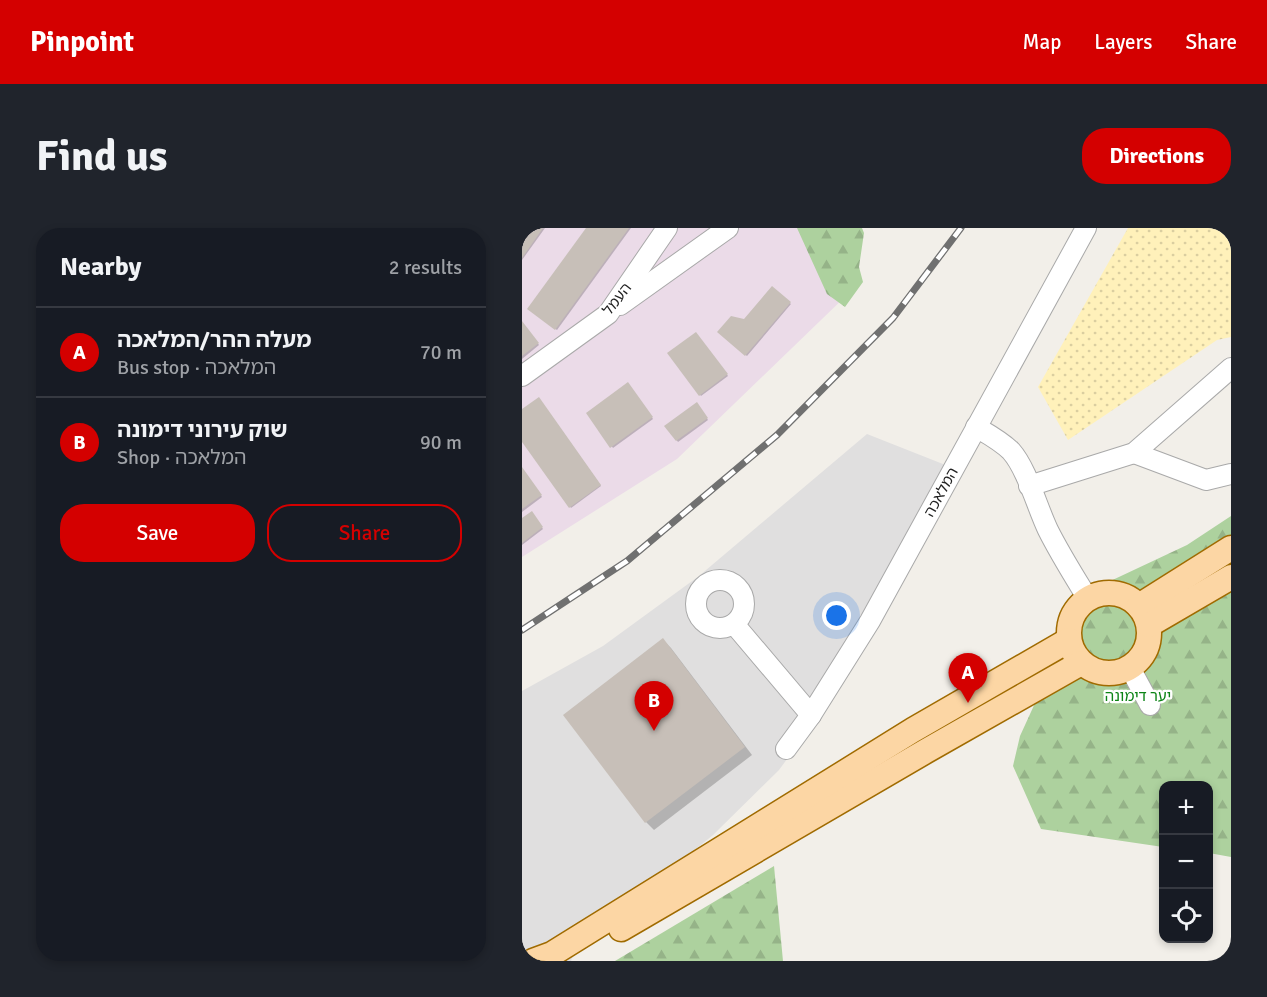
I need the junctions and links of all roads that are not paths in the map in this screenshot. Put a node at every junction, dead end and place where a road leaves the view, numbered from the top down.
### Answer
1 (667, 228) edge
2 (728, 228) edge
3 (1086, 228) edge
4 (608, 314) junction
5 (1231, 368) edge
6 (522, 376) edge
7 (976, 428) junction
8 (1134, 453) junction
9 (1231, 474) edge
10 (1029, 486) junction
11 (1231, 548) edge
12 (1231, 577) edge
13 (1088, 598) junction
14 (1144, 615) junction
15 (734, 624) dead end
16 (1069, 640) junction
17 (1081, 663) junction
18 (1130, 668) junction
19 (1150, 705) dead end
20 (811, 715) junction
21 (786, 749) dead end
22 (522, 956) edge
23 (531, 961) edge
24 (567, 961) edge

1 - 4 street, העמל
2 - 4 street
3 - 7 street, המלאכה
4 - 6 street, העמל
5 - 8 street
7 - 10 street
7 - 20 street, המלאכה
8 - 9 street
8 - 10 street
10 - 13 street
11 - 14 main road
12 - 14 main road
13 - 14 main road
13 - 16 main road
14 - 18 main road
15 - 20 street
16 - 17 main road
16 - 23 main road
17 - 18 main road
17 - 24 main road
18 - 19 street
20 - 21 street, המלאכה
22 - 23 main road

